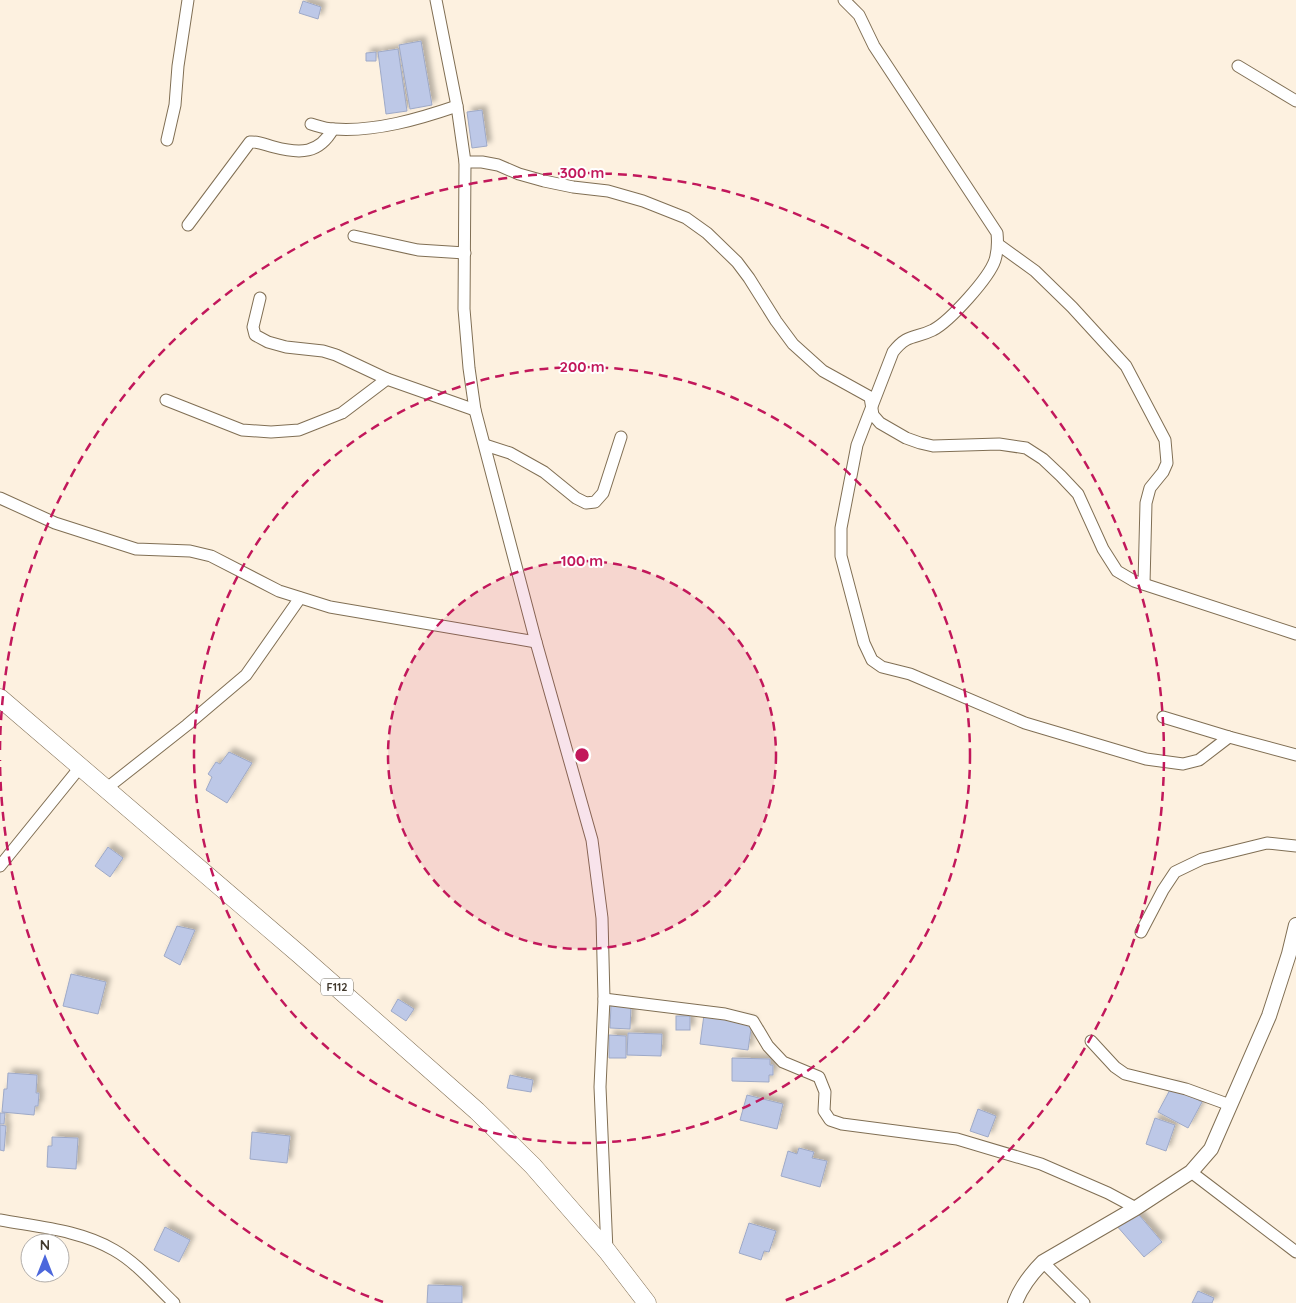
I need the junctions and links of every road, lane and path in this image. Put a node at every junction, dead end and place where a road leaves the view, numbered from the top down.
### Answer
1 (188, 0) edge
2 (436, 0) edge
3 (844, 0) edge
4 (1238, 66) dead end
5 (1296, 101) edge
6 (458, 106) junction
7 (311, 124) dead end
8 (333, 129) junction
9 (167, 140) dead end
10 (465, 162) junction
11 (188, 225) dead end
12 (354, 236) dead end
13 (998, 245) junction
14 (465, 253) junction
15 (260, 298) dead end
16 (387, 379) junction
17 (166, 400) dead end
18 (872, 405) junction
19 (475, 410) junction
20 (621, 437) dead end
21 (484, 445) junction
22 (0, 498) edge
23 (1144, 584) junction
24 (300, 598) junction
25 (1296, 634) edge
26 (536, 642) junction
27 (0, 698) edge
28 (1163, 717) dead end
29 (1230, 737) junction
30 (1296, 755) edge
31 (81, 766) junction
32 (107, 788) junction
33 (1296, 846) edge
34 (0, 866) edge
35 (1296, 925) edge
36 (1141, 932) dead end
37 (604, 999) junction
38 (1091, 1041) dead end
39 (1230, 1105) junction
40 (1192, 1172) junction
41 (1136, 1208) junction
42 (0, 1220) edge
43 (607, 1251) junction
44 (1296, 1252) edge
45 (1042, 1262) junction
46 (174, 1303) edge
47 (647, 1303) edge
48 (1014, 1303) edge
49 (1084, 1303) edge

1 - 9 street
2 - 6 street
3 - 13 street
4 - 5 street
6 - 8 street
6 - 10 street
7 - 8 street
8 - 11 street
10 - 14 street
10 - 18 street
12 - 14 street
13 - 18 street
13 - 23 street
14 - 19 street
15 - 16 street
16 - 17 street
16 - 19 street
18 - 23 street
18 - 29 street
19 - 21 street
20 - 21 street
21 - 26 street
22 - 24 street
23 - 25 street
24 - 26 street
24 - 32 street
26 - 37 street
27 - 31 main road, F112
28 - 29 street
29 - 30 street
31 - 32 main road, F112
31 - 34 street
32 - 43 main road, F112
33 - 36 street
35 - 39 street
37 - 41 street
37 - 43 street
38 - 39 street
39 - 40 street
40 - 41 street
40 - 44 street
41 - 45 street
42 - 46 street
43 - 47 main road, F112
45 - 48 street
45 - 49 street

